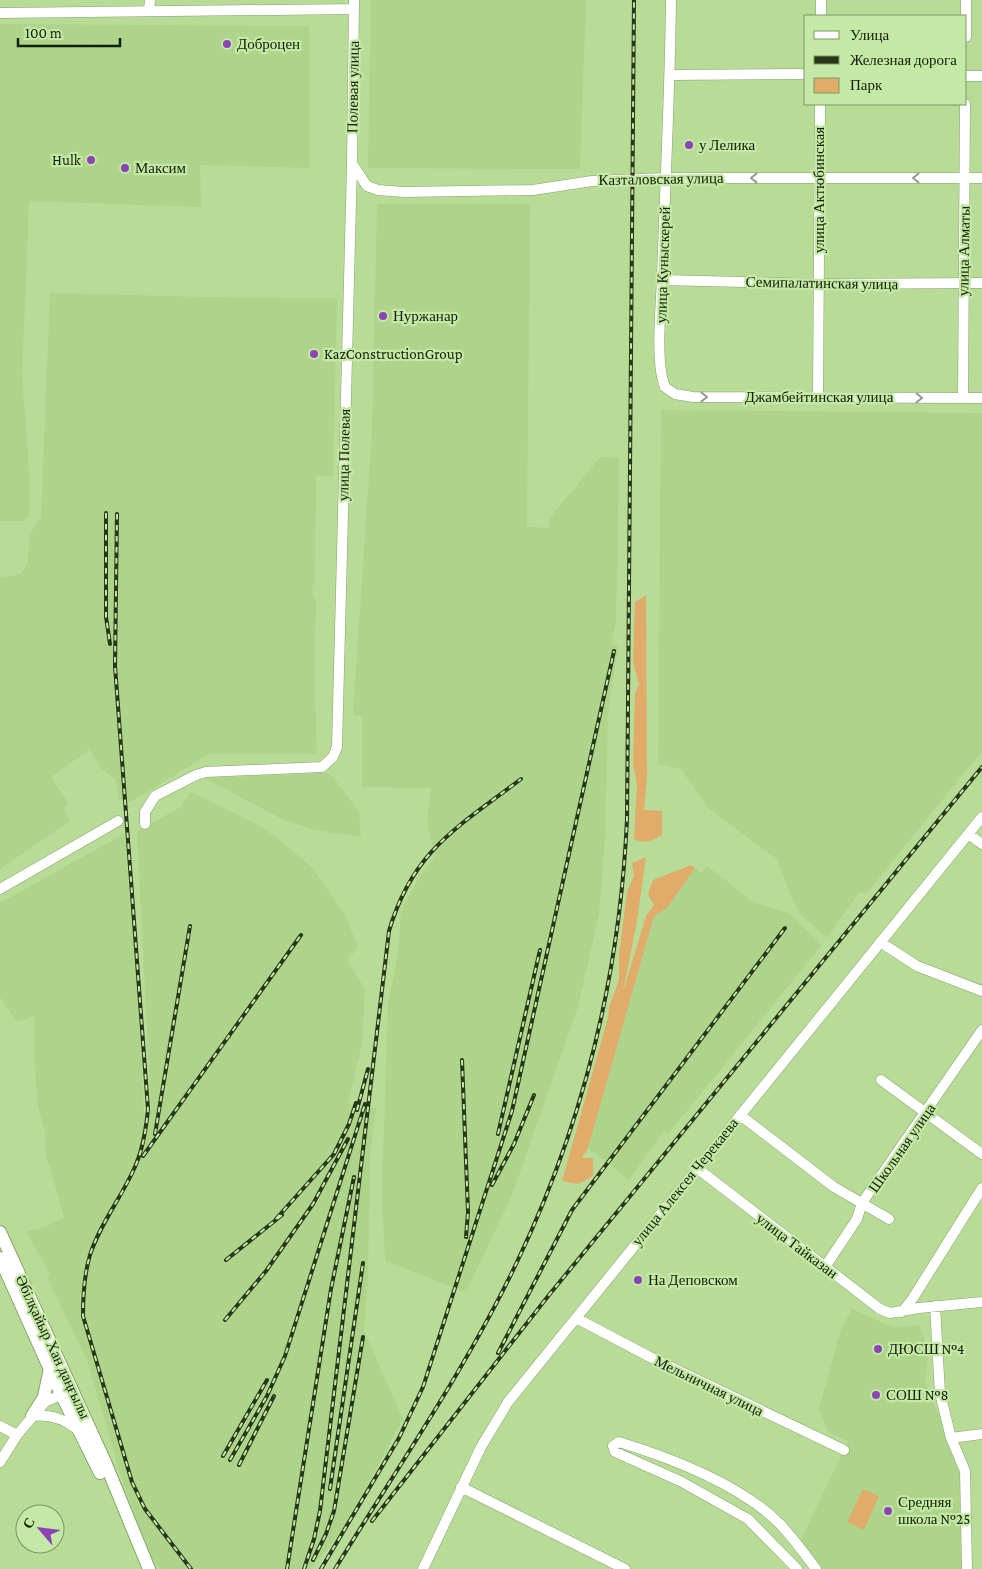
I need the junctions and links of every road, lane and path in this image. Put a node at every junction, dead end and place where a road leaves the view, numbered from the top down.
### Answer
1 (150, 0) edge
2 (671, 0) edge
3 (821, 0) edge
4 (966, 0) edge
5 (354, 5) edge
6 (149, 11) junction
7 (0, 13) edge
8 (821, 15) edge
9 (966, 15) edge
10 (804, 74) edge
11 (670, 75) junction
12 (967, 76) edge
13 (982, 76) edge
14 (820, 105) edge
15 (965, 105) edge
16 (352, 164) junction
17 (665, 178) junction
18 (820, 178) junction
19 (965, 178) junction
20 (982, 178) edge
21 (662, 280) junction
22 (818, 284) junction
23 (964, 284) junction
24 (982, 284) edge
25 (662, 380) joint
26 (818, 396) junction
27 (963, 398) junction
28 (982, 398) edge
29 (982, 817) edge
30 (118, 821) dead end
31 (144, 824) dead end
32 (968, 834) junction
33 (982, 844) edge
34 (0, 889) edge
35 (880, 942) junction
36 (982, 991) edge
37 (982, 1030) edge
38 (881, 1080) dead end
39 (927, 1112) junction
40 (740, 1115) junction
41 (982, 1154) edge
42 (697, 1168) junction
43 (982, 1188) edge
44 (862, 1203) junction
45 (889, 1219) dead end
46 (0, 1232) edge
47 (0, 1258) edge
48 (825, 1267) junction
49 (982, 1302) edge
50 (935, 1306) junction
51 (902, 1312) junction
52 (576, 1318) junction
53 (50, 1368) junction
54 (67, 1392) junction
55 (32, 1416) junction
56 (0, 1426) edge
57 (80, 1431) junction
58 (982, 1434) edge
59 (17, 1435) junction
60 (951, 1438) junction
61 (844, 1450) dead end
62 (0, 1462) edge
63 (101, 1464) junction
64 (461, 1487) junction
65 (140, 1569) edge
66 (149, 1569) edge
67 (423, 1569) edge
68 (625, 1569) edge
69 (797, 1569) edge
70 (816, 1569) edge
71 (967, 1569) edge

1 - 6 street
2 - 11 street, улица Куныскерей
3 - 8 street
4 - 9 street
5 - 6 street
5 - 16 street, Полевая улица
6 - 7 street
10 - 11 street
11 - 17 street, улица Куныскерей
12 - 13 street
14 - 18 street, улица Актюбинская
15 - 19 street, улица Алматы
16 - 17 street, Казталовская улица
16 - 31 street, улица Полевая
18 -> 17 street, Казталовская улица
17 - 21 street, улица Куныскерей
19 -> 18 street, Казталовская улица
18 - 22 street, улица Актюбинская
19 - 20 street, Казталовская улица
19 - 23 street, улица Алматы
21 - 22 street, Семипалатинская улица
21 - 25 street, улица Куныскерей
22 - 23 street, Семипалатинская улица
22 - 26 street, улица Актюбинская
23 - 24 street, Семипалатинская улица
23 - 27 street, улица Алматы
25 -> 26 street, Джамбейтинская улица
26 -> 27 street, Джамбейтинская улица
27 - 28 street, Джамбейтинская улица
29 - 32 street, улица Алексея Черекаева
30 - 34 street
32 - 33 street
32 - 35 street, улица Алексея Черекаева
35 - 36 street
35 - 40 street, улица Алексея Черекаева
37 - 39 street, Школьная улица
38 - 39 street
39 - 41 street
39 - 44 street, Школьная улица
40 - 42 street, улица Алексея Черекаева
40 - 44 street
42 - 48 street, улица Тайказан
42 - 52 street, улица Алексея Черекаева
43 - 51 street
44 - 45 street
44 - 48 street, Школьная улица
46 - 54 main road, Әбілқайыр Хан даңғылы
47 - 53 main road, Әбілқайыр Хан даңғылы
48 - 51 street, улица Тайказан
49 - 50 street
50 - 51 street
50 - 60 street
52 - 61 street, Мельничная улица
52 - 64 street, улица Алексея Черекаева
53 - 54 main road, Әбілқайыр Хан даңғылы
53 - 55 main road
54 - 55 street
54 - 57 main road, Әбілқайыр Хан даңғылы
54 - 63 main road, Әбілқайыр Хан даңғылы
55 - 57 street
55 - 59 street
56 - 59 street
57 - 63 main road, Әбілқайыр Хан даңғылы
58 - 60 street
59 - 62 street
60 - 71 street
63 - 65 main road
63 - 66 main road
64 - 67 street, улица Алексея Черекаева
64 - 68 street
69 - 70 street

